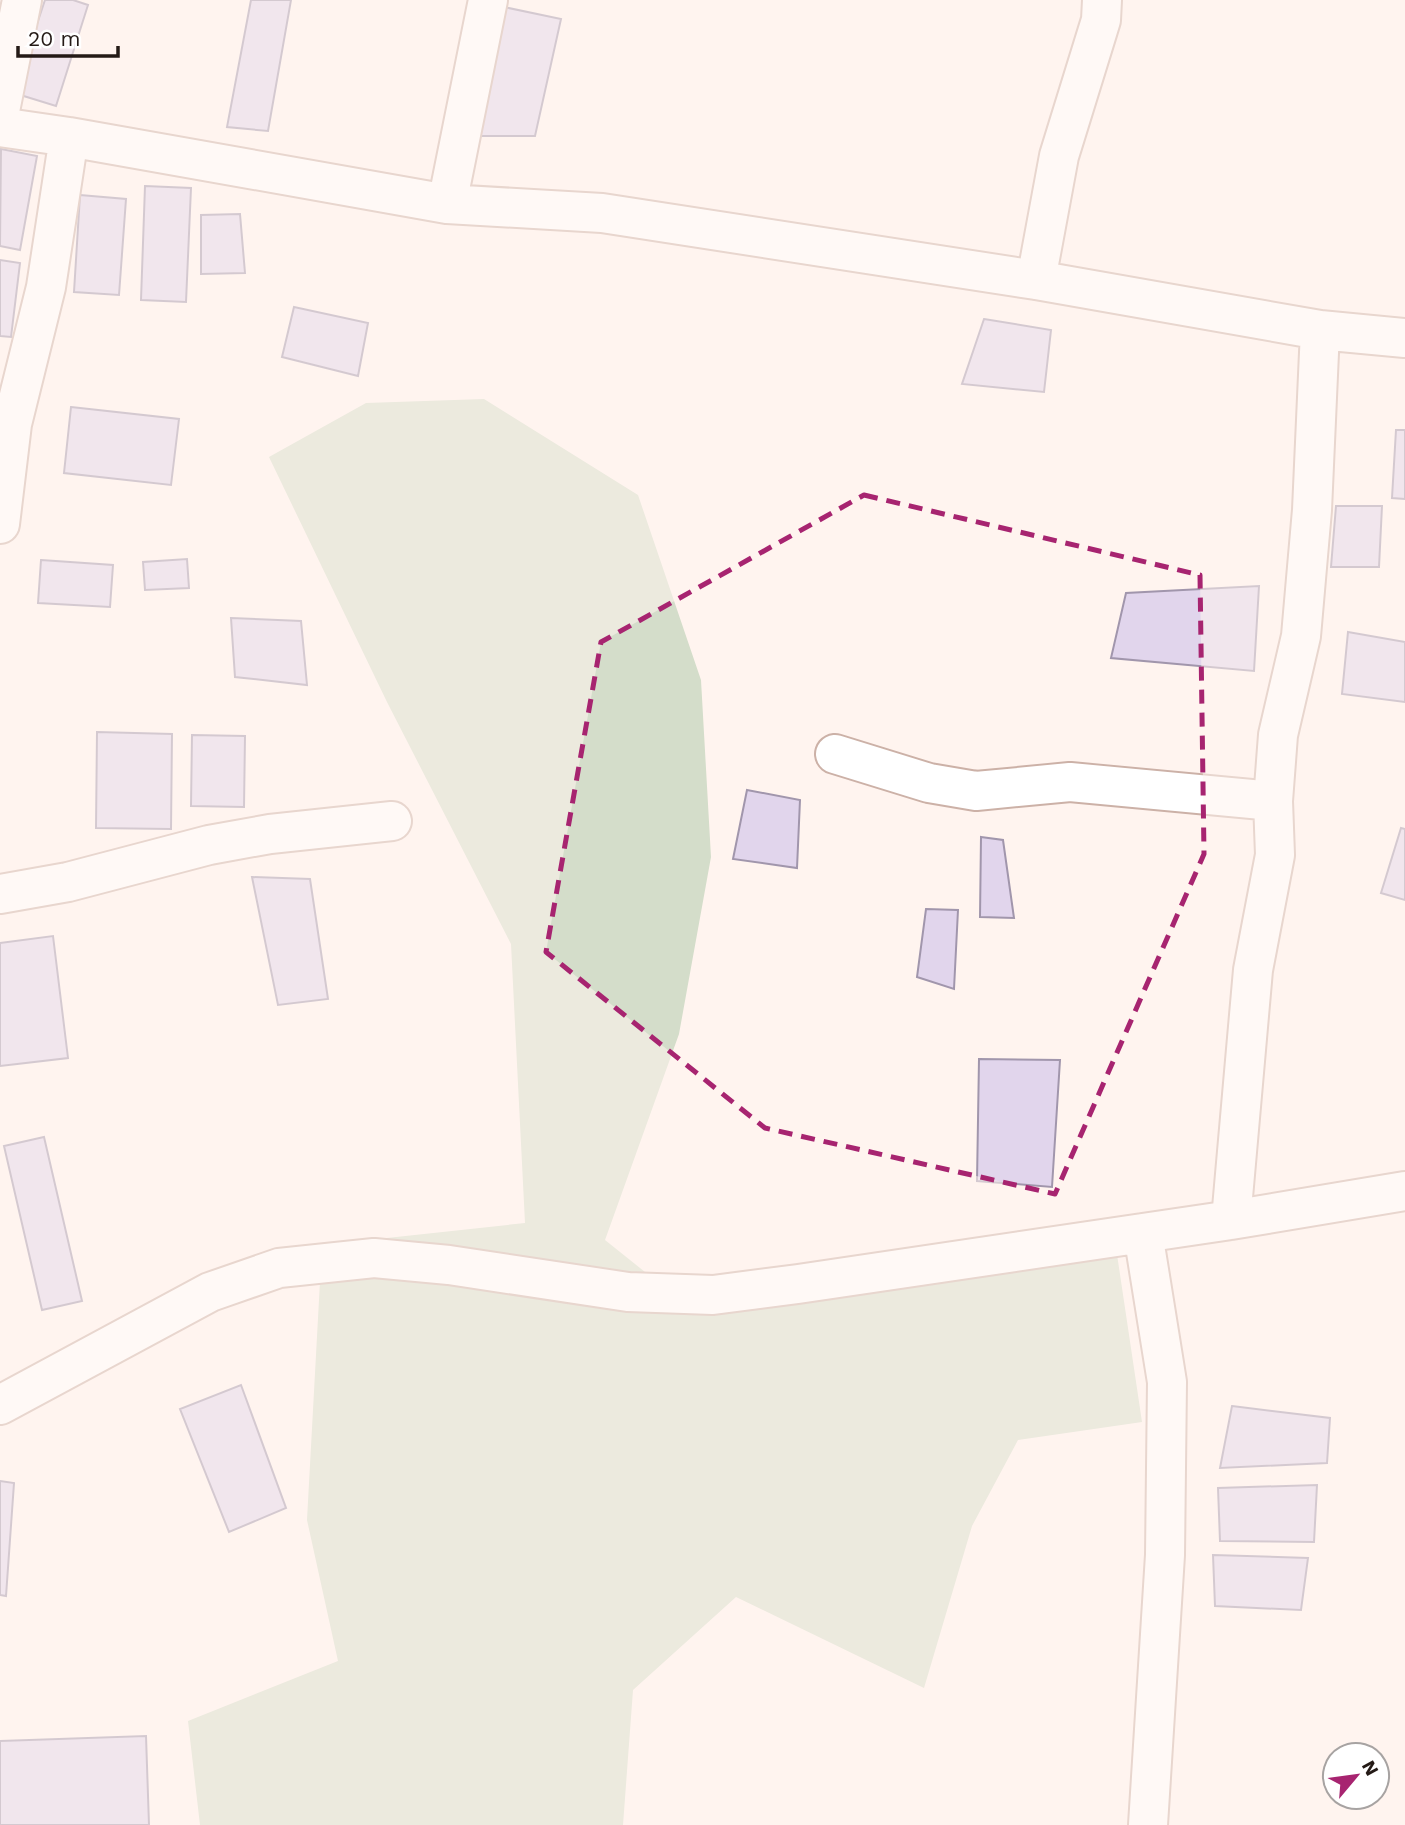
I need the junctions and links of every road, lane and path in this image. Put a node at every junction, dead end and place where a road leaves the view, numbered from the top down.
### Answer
1 (22, 0) edge
2 (488, 0) edge
3 (1102, 0) edge
4 (0, 111) edge
5 (0, 128) edge
6 (69, 137) junction
7 (447, 204) junction
8 (1035, 280) junction
9 (1320, 330) junction
10 (1405, 338) edge
11 (0, 524) edge
12 (835, 754) dead end
13 (1273, 801) junction
14 (392, 821) dead end
15 (0, 894) edge
16 (1405, 1191) edge
17 (1231, 1220) junction
18 (1143, 1233) junction
19 (0, 1405) edge
20 (1148, 1825) edge

1 - 4 street
2 - 7 street
3 - 8 street
5 - 6 street
6 - 7 street
6 - 11 street
7 - 8 street
8 - 9 street
9 - 10 street
9 - 13 street
12 - 13 street
13 - 17 street
14 - 15 street
16 - 17 street
17 - 18 street
18 - 19 street
18 - 20 street

